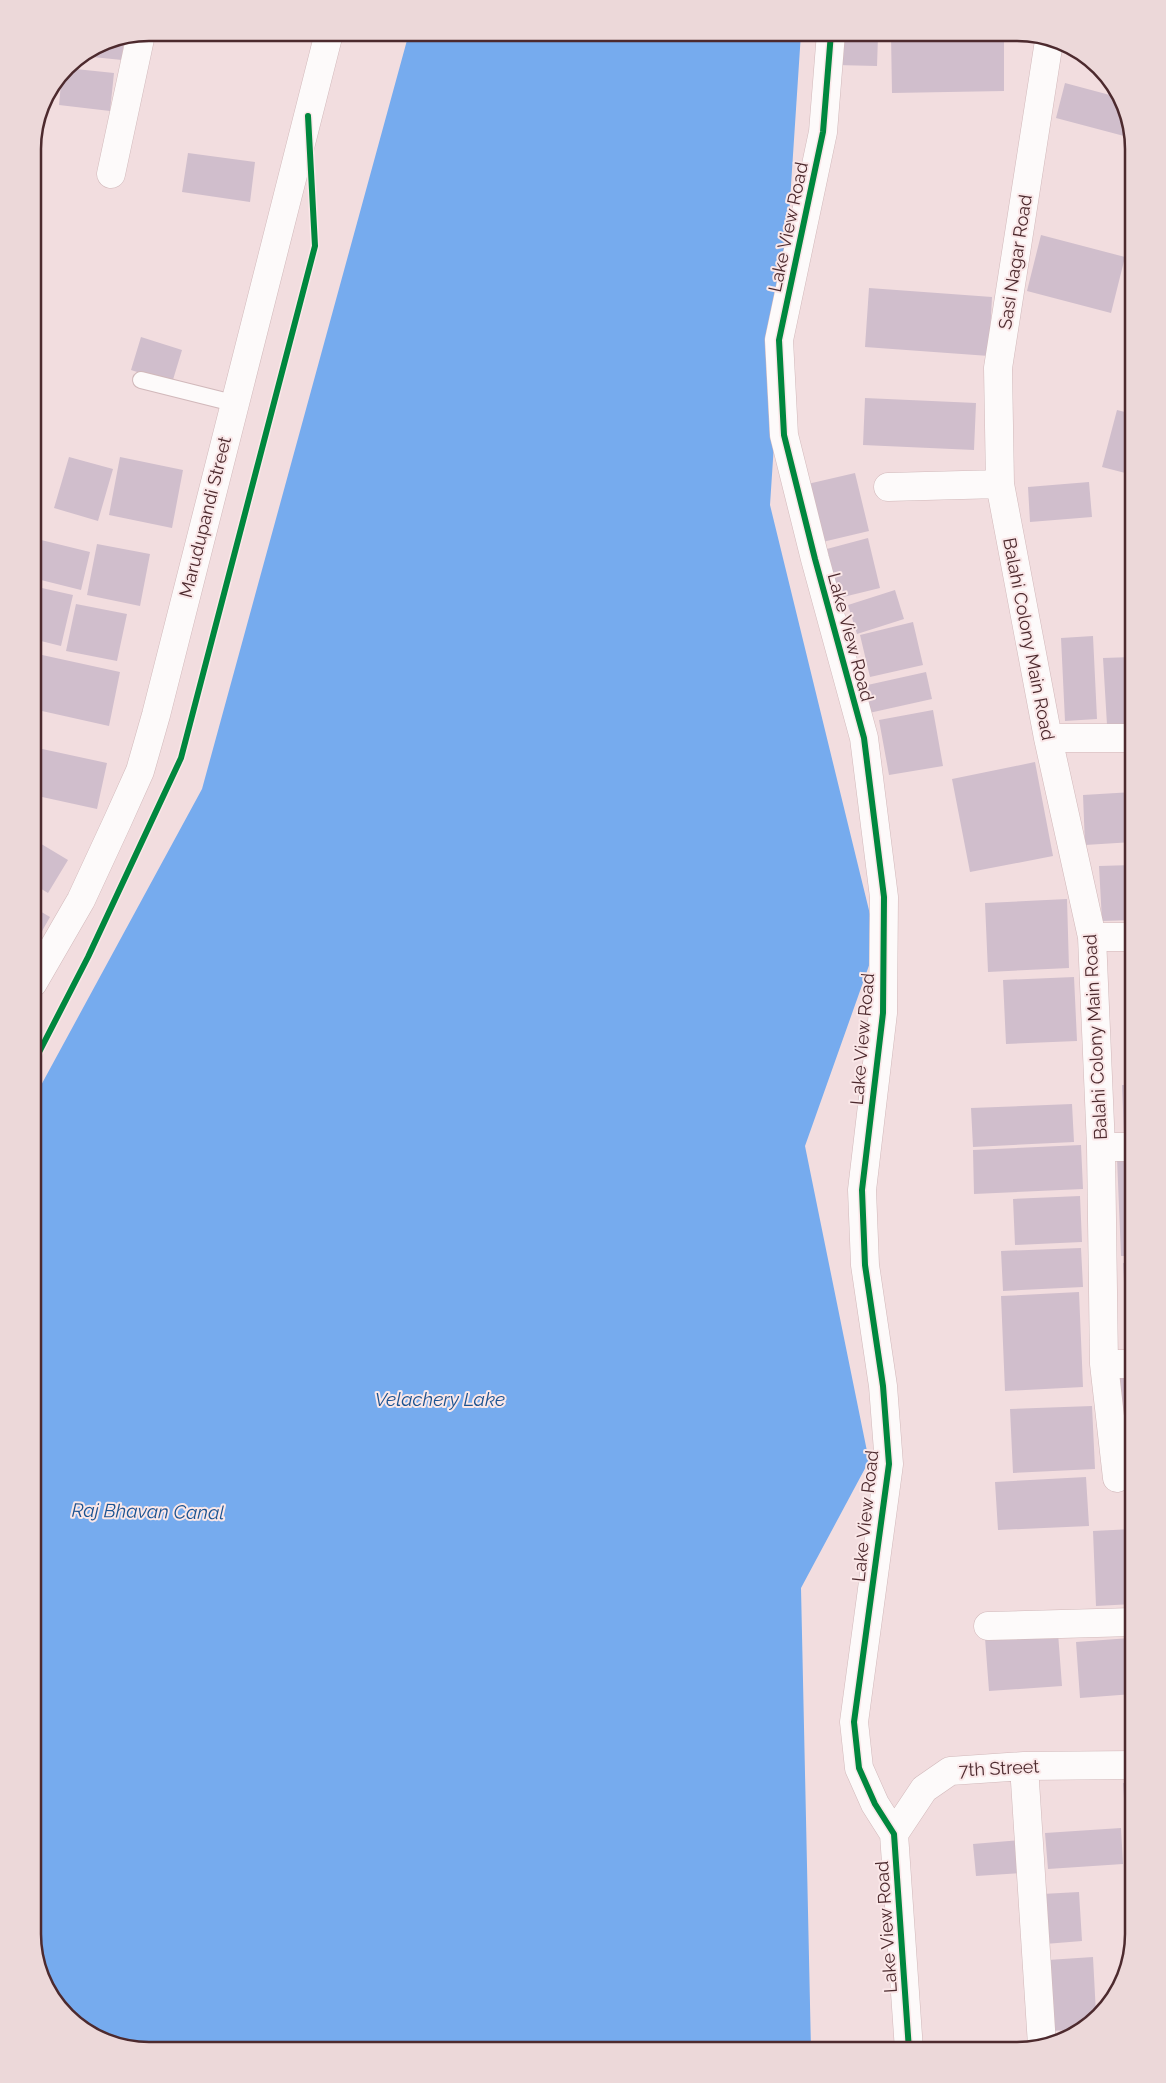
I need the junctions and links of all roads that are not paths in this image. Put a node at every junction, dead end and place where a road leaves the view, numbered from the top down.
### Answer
1 (326, 41) edge
2 (831, 41) edge
3 (139, 42) edge
4 (1048, 46) edge
5 (111, 174) dead end
6 (141, 380) dead end
7 (233, 403) junction
8 (1000, 484) junction
9 (888, 487) dead end
10 (1048, 738) junction
11 (1125, 738) edge
12 (1092, 937) junction
13 (1125, 937) edge
14 (41, 961) edge
15 (1101, 1147) junction
16 (1125, 1147) edge
17 (1104, 1364) junction
18 (1125, 1364) edge
19 (1116, 1478) dead end
20 (1125, 1622) edge
21 (988, 1626) dead end
22 (1125, 1764) edge
23 (1024, 1766) junction
24 (894, 1834) junction
25 (1042, 2039) edge
26 (908, 2042) edge

1 - 7 street, Marudupandi Street
2 - 24 street, Lake View Road
3 - 5 street
4 - 8 street, Sasi Nagar Road
6 - 7 lane
7 - 14 street, Marudupandi Street
8 - 9 street
8 - 10 street, Balahi Colony Main Road
10 - 11 street
10 - 12 street, Balahi Colony Main Road
12 - 13 street
12 - 15 street, Balahi Colony Main Road
15 - 16 street
15 - 17 street, Balahi Colony Main Road
17 - 18 street
17 - 19 street, Balahi Colony Main Road
20 - 21 street
22 - 23 street, 7th Street
23 - 24 street, 7th Street
23 - 25 street
24 - 26 street, Lake View Road

